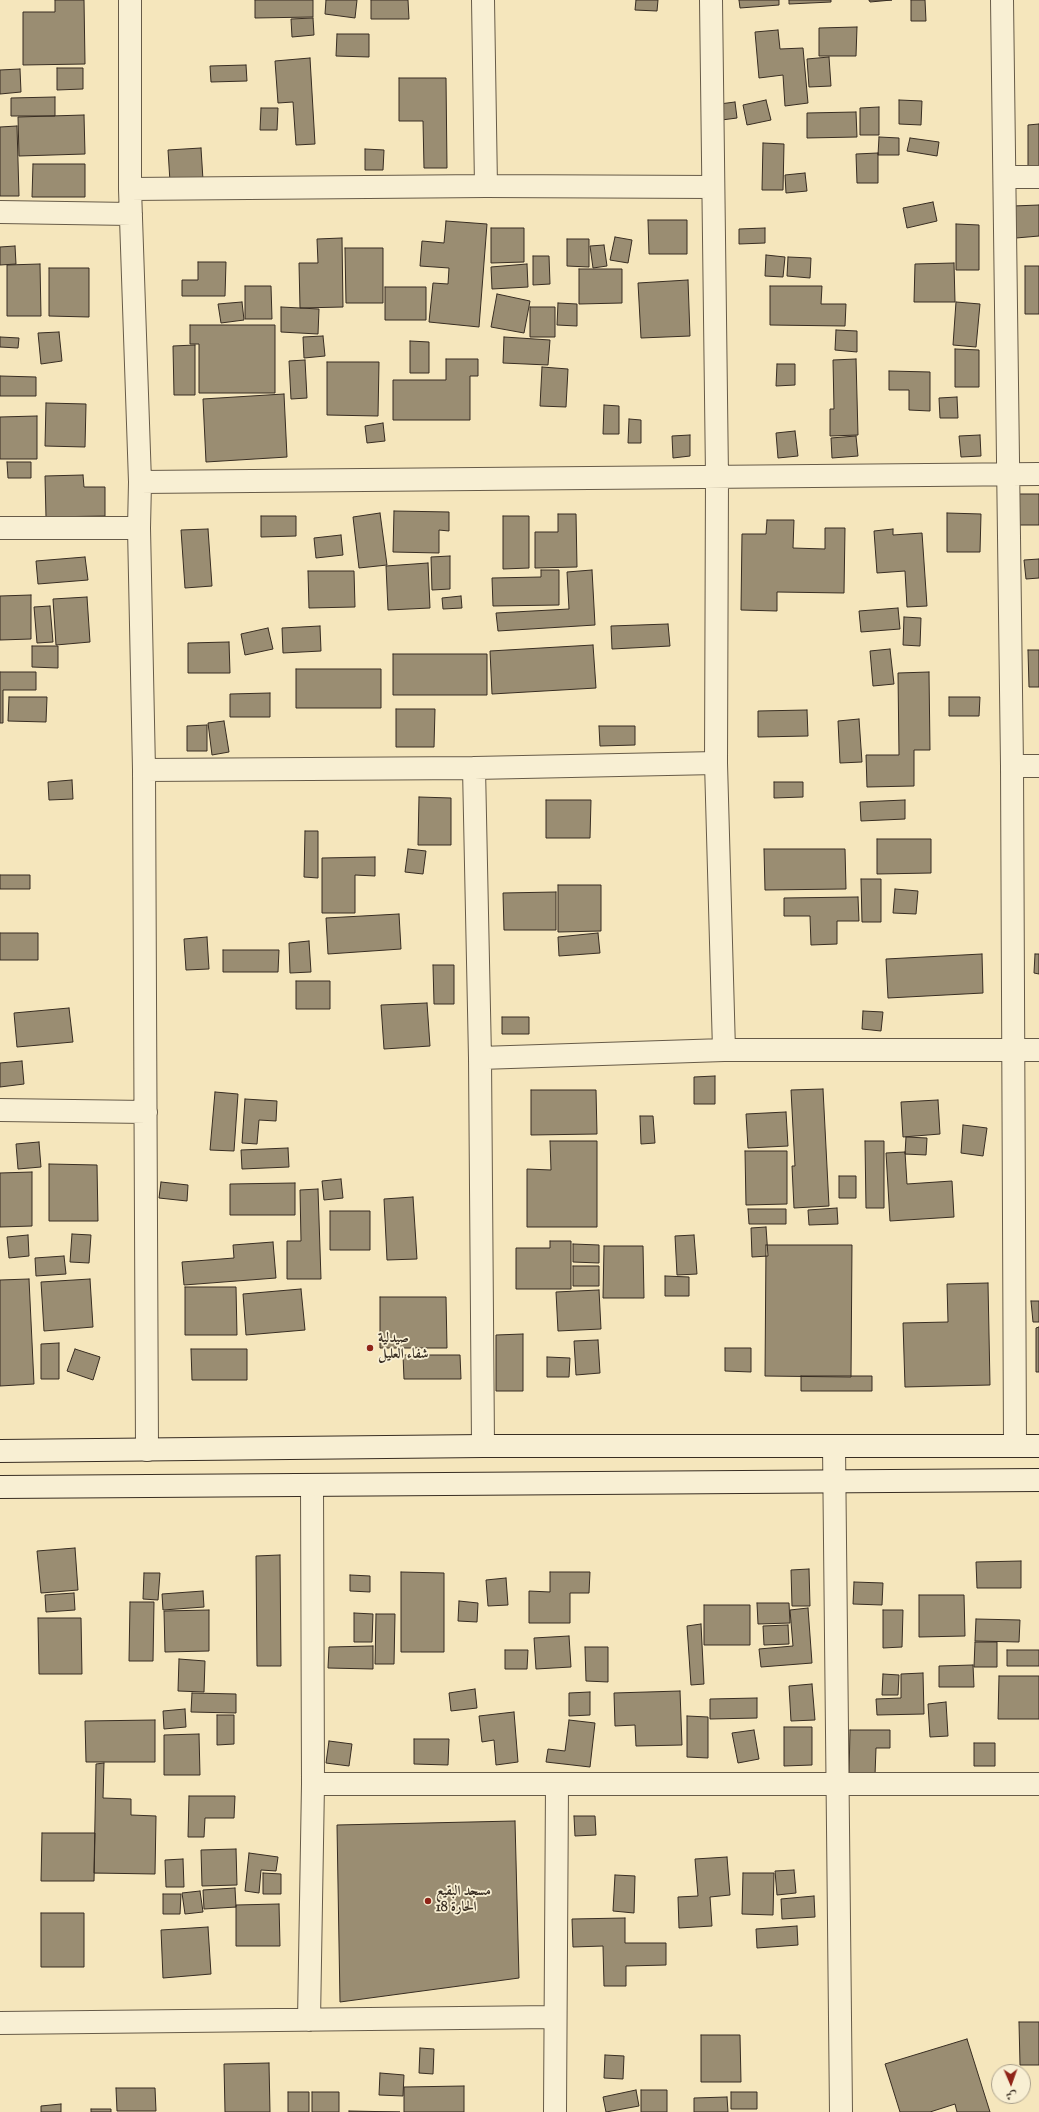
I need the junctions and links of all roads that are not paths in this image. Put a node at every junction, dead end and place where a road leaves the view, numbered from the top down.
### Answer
1 (130, 0) edge
2 (483, 0) edge
3 (712, 0) edge
4 (1002, 0) edge
5 (1005, 177) junction
6 (1039, 177) edge
7 (486, 186) junction
8 (712, 187) junction
9 (130, 189) junction
10 (0, 212) edge
11 (131, 214) junction
12 (1008, 474) junction
13 (1039, 474) edge
14 (717, 476) junction
15 (140, 482) junction
16 (0, 528) edge
17 (138, 528) junction
18 (716, 763) junction
19 (1012, 766) junction
20 (1039, 766) edge
21 (474, 768) junction
22 (144, 770) junction
23 (724, 1050) junction
24 (1014, 1050) junction
25 (1039, 1050) edge
26 (480, 1058) junction
27 (0, 1110) edge
28 (146, 1112) junction
29 (483, 1446) junction
30 (834, 1446) junction
31 (1015, 1446) junction
32 (1039, 1446) edge
33 (147, 1450) junction
34 (0, 1451) edge
35 (1039, 1480) edge
36 (835, 1481) junction
37 (312, 1485) junction
38 (0, 1487) edge
39 (313, 1784) junction
40 (557, 1784) junction
41 (837, 1784) junction
42 (1039, 1784) edge
43 (554, 2017) junction
44 (309, 2020) junction
45 (0, 2023) edge
46 (555, 2112) edge
47 (841, 2112) edge

1 - 9 street
2 - 7 street
3 - 8 street
4 - 5 street
5 - 6 street
5 - 12 street
7 - 8 street
7 - 9 street
8 - 14 street
9 - 11 street
10 - 11 street
11 - 15 street
12 - 13 street
12 - 14 street
12 - 19 street
14 - 15 street
14 - 18 street
15 - 17 street
16 - 17 street
17 - 22 street
18 - 21 street
18 - 23 street
19 - 20 street
19 - 24 street
21 - 22 street
21 - 26 street
22 - 28 street
23 - 24 street
23 - 26 street
24 - 25 street
24 - 31 street
26 - 29 street
27 - 28 street
28 - 33 street
29 - 30 street
29 - 33 street
30 - 31 street
30 - 36 street
31 - 32 street
33 - 34 street
35 - 36 street
36 - 37 street
36 - 41 street
37 - 38 street
37 - 39 street
39 - 40 street
39 - 44 street
40 - 41 street
40 - 43 street
41 - 42 street
41 - 47 street
43 - 44 street
43 - 46 street
44 - 45 street

